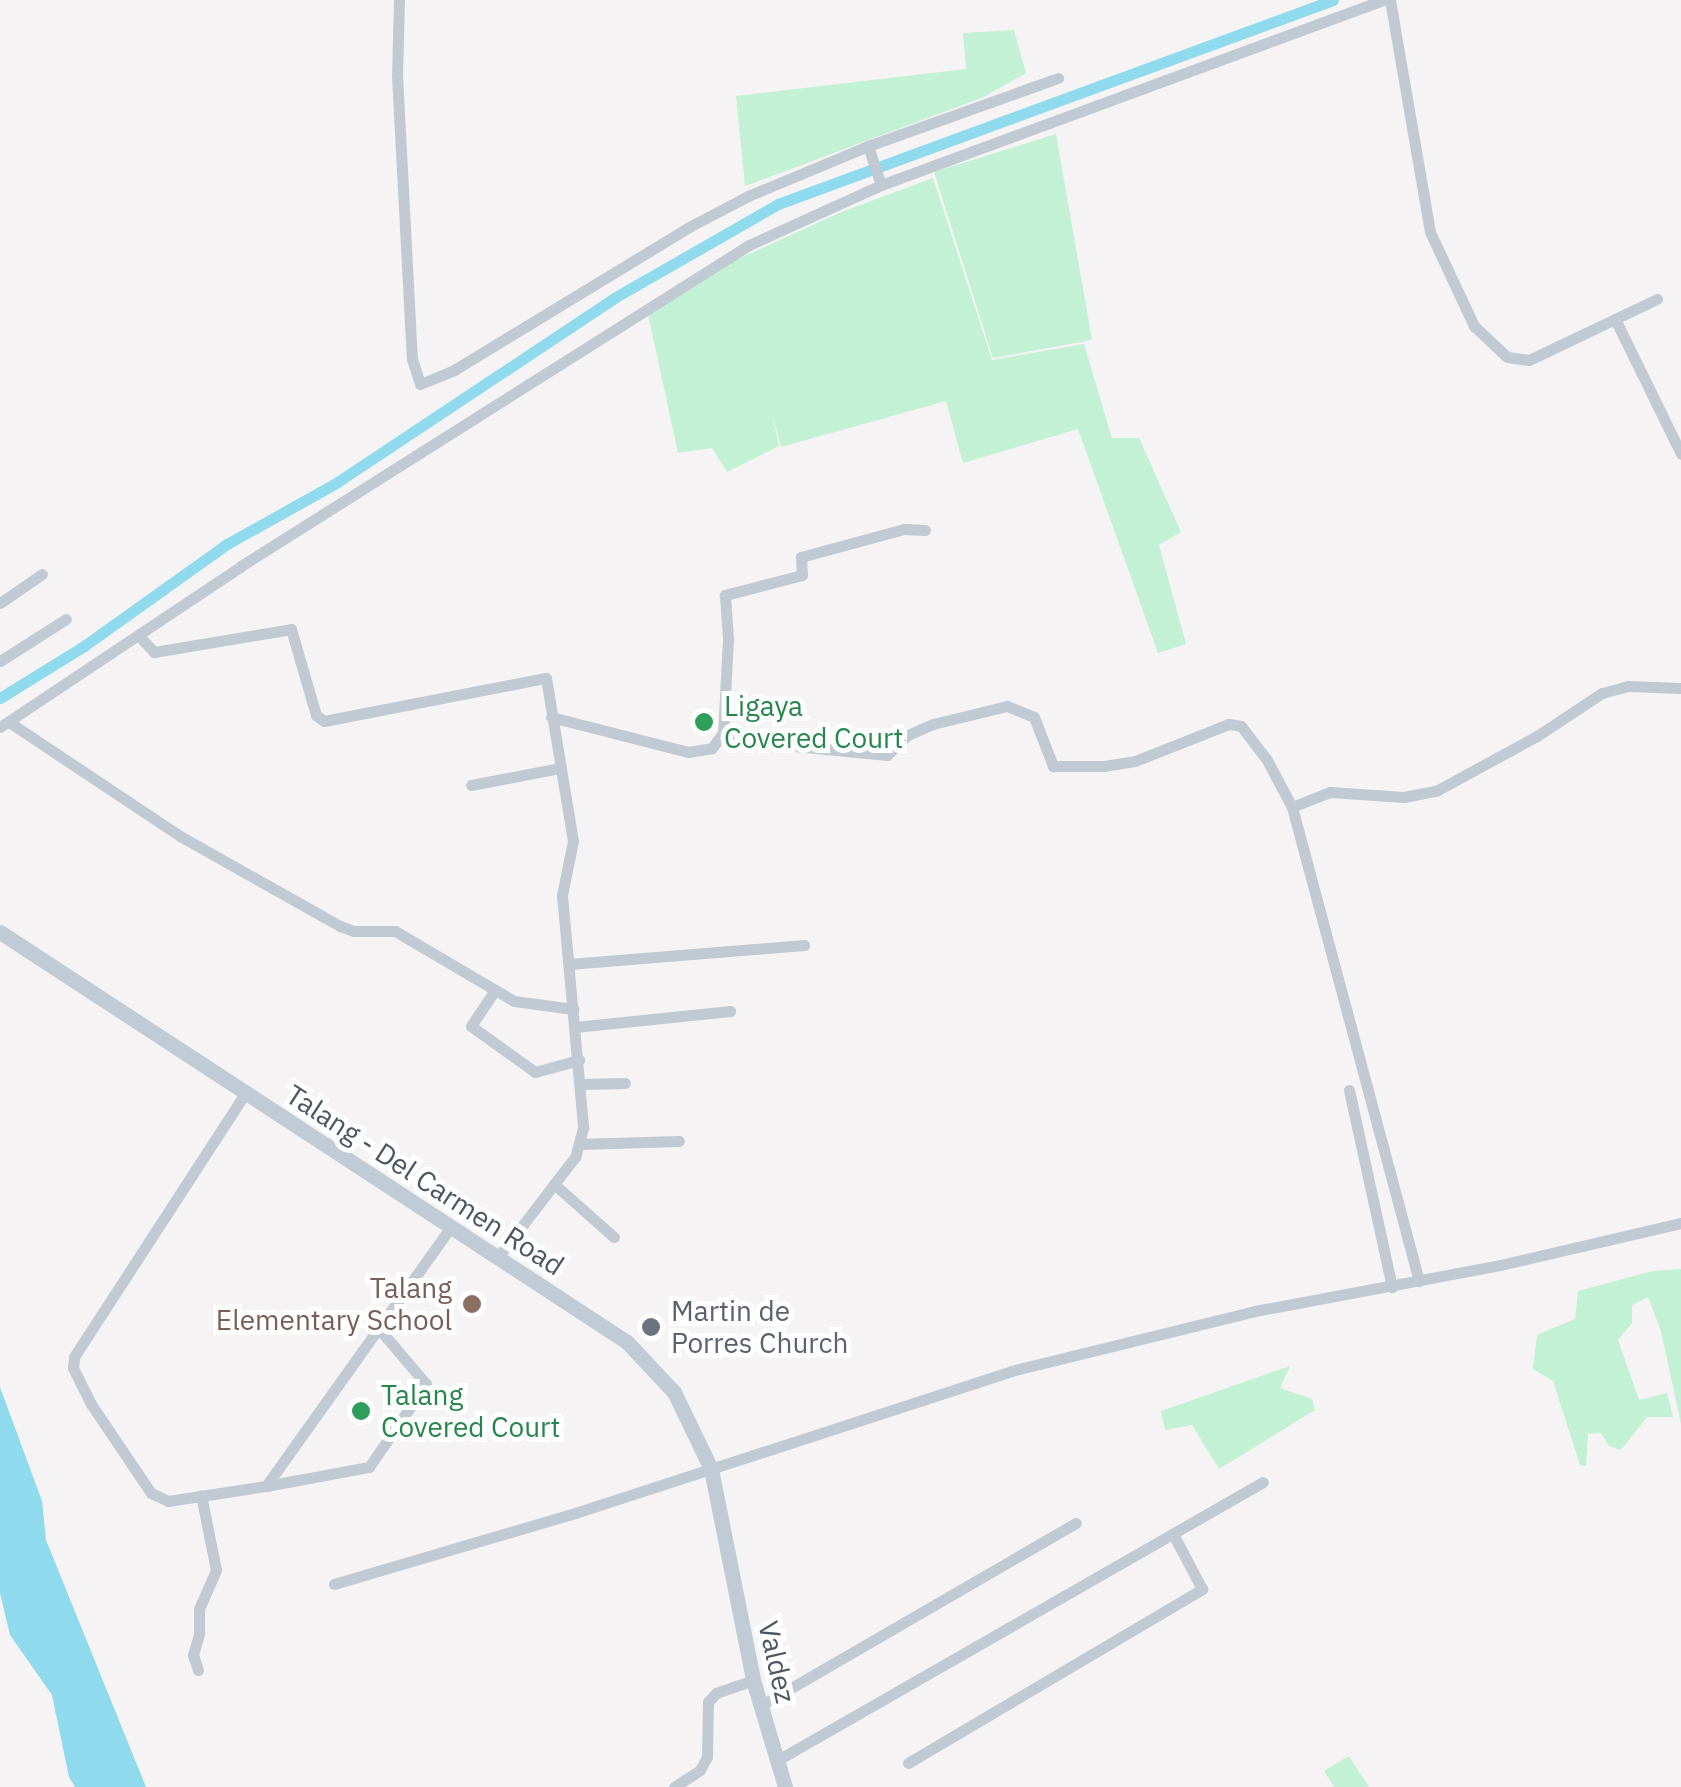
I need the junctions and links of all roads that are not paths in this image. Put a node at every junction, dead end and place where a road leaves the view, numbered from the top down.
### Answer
1 (400, 0) edge
2 (1387, 0) edge
3 (1058, 78) dead end
4 (870, 150) junction
5 (879, 180) junction
6 (1657, 299) dead end
7 (1614, 319) junction
8 (1681, 454) edge
9 (926, 530) dead end
10 (42, 574) dead end
11 (0, 604) edge
12 (66, 619) dead end
13 (140, 637) junction
14 (0, 661) edge
15 (1681, 688) edge
16 (551, 717) junction
17 (4, 724) edge
18 (724, 733) junction
19 (560, 768) junction
20 (471, 785) dead end
21 (1292, 807) junction
22 (0, 932) edge
23 (804, 945) dead end
24 (570, 964) junction
25 (495, 990) junction
26 (573, 1009) junction
27 (730, 1011) dead end
28 (575, 1027) junction
29 (579, 1060) junction
30 (625, 1083) dead end
31 (583, 1084) junction
32 (1349, 1090) dead end
33 (246, 1092) junction
34 (679, 1141) dead end
35 (578, 1144) junction
36 (554, 1184) junction
37 (1681, 1223) edge
38 (450, 1227) junction
39 (614, 1237) dead end
40 (498, 1257) junction
41 (1419, 1281) junction
42 (1392, 1287) junction
43 (380, 1330) junction
44 (710, 1470) junction
45 (1263, 1482) dead end
46 (266, 1486) junction
47 (201, 1496) junction
48 (1076, 1522) dead end
49 (1174, 1536) junction
50 (727, 1547) joint
51 (334, 1584) dead end
52 (198, 1670) dead end
53 (753, 1680) junction
54 (760, 1706) junction
55 (776, 1762) junction
56 (908, 1763) dead end
57 (674, 1787) edge
58 (784, 1787) edge

1 - 4 street
2 - 5 street
2 - 7 street
3 - 4 street
4 - 5 street
5 - 13 street
6 - 7 street
7 - 8 street
9 - 18 street
10 - 11 street
12 - 14 street
13 - 16 street
13 - 17 street
15 - 21 street
16 - 18 street
16 - 19 street
17 - 25 street
18 - 21 street
19 - 20 street
19 - 24 street
21 - 41 street
22 - 33 street, Talang - Del Carmen Road
23 - 24 street
24 - 26 street
25 - 26 street
25 - 29 street
26 - 28 street
27 - 28 street
28 - 29 street
29 - 31 street
30 - 31 street
31 - 35 street
32 - 42 street
33 - 38 street, Talang - Del Carmen Road
33 - 47 street
34 - 35 street
35 - 36 street
36 - 39 street
36 - 40 street
37 - 41 street
38 - 40 street, Talang - Del Carmen Road
38 - 43 street
40 - 44 street, Talang - Del Carmen Road
41 - 42 street
42 - 44 street
43 - 46 street
43 - 46 street
44 - 50 street, Talang - Del Carmen Road
44 - 51 street
45 - 49 street
46 - 47 street
47 - 52 street
48 - 54 street
49 - 55 street
49 - 56 street
50 - 53 street, Valdez
53 - 54 street, Valdez
53 - 57 street
54 - 55 street, Valdez
55 - 58 street, Valdez

